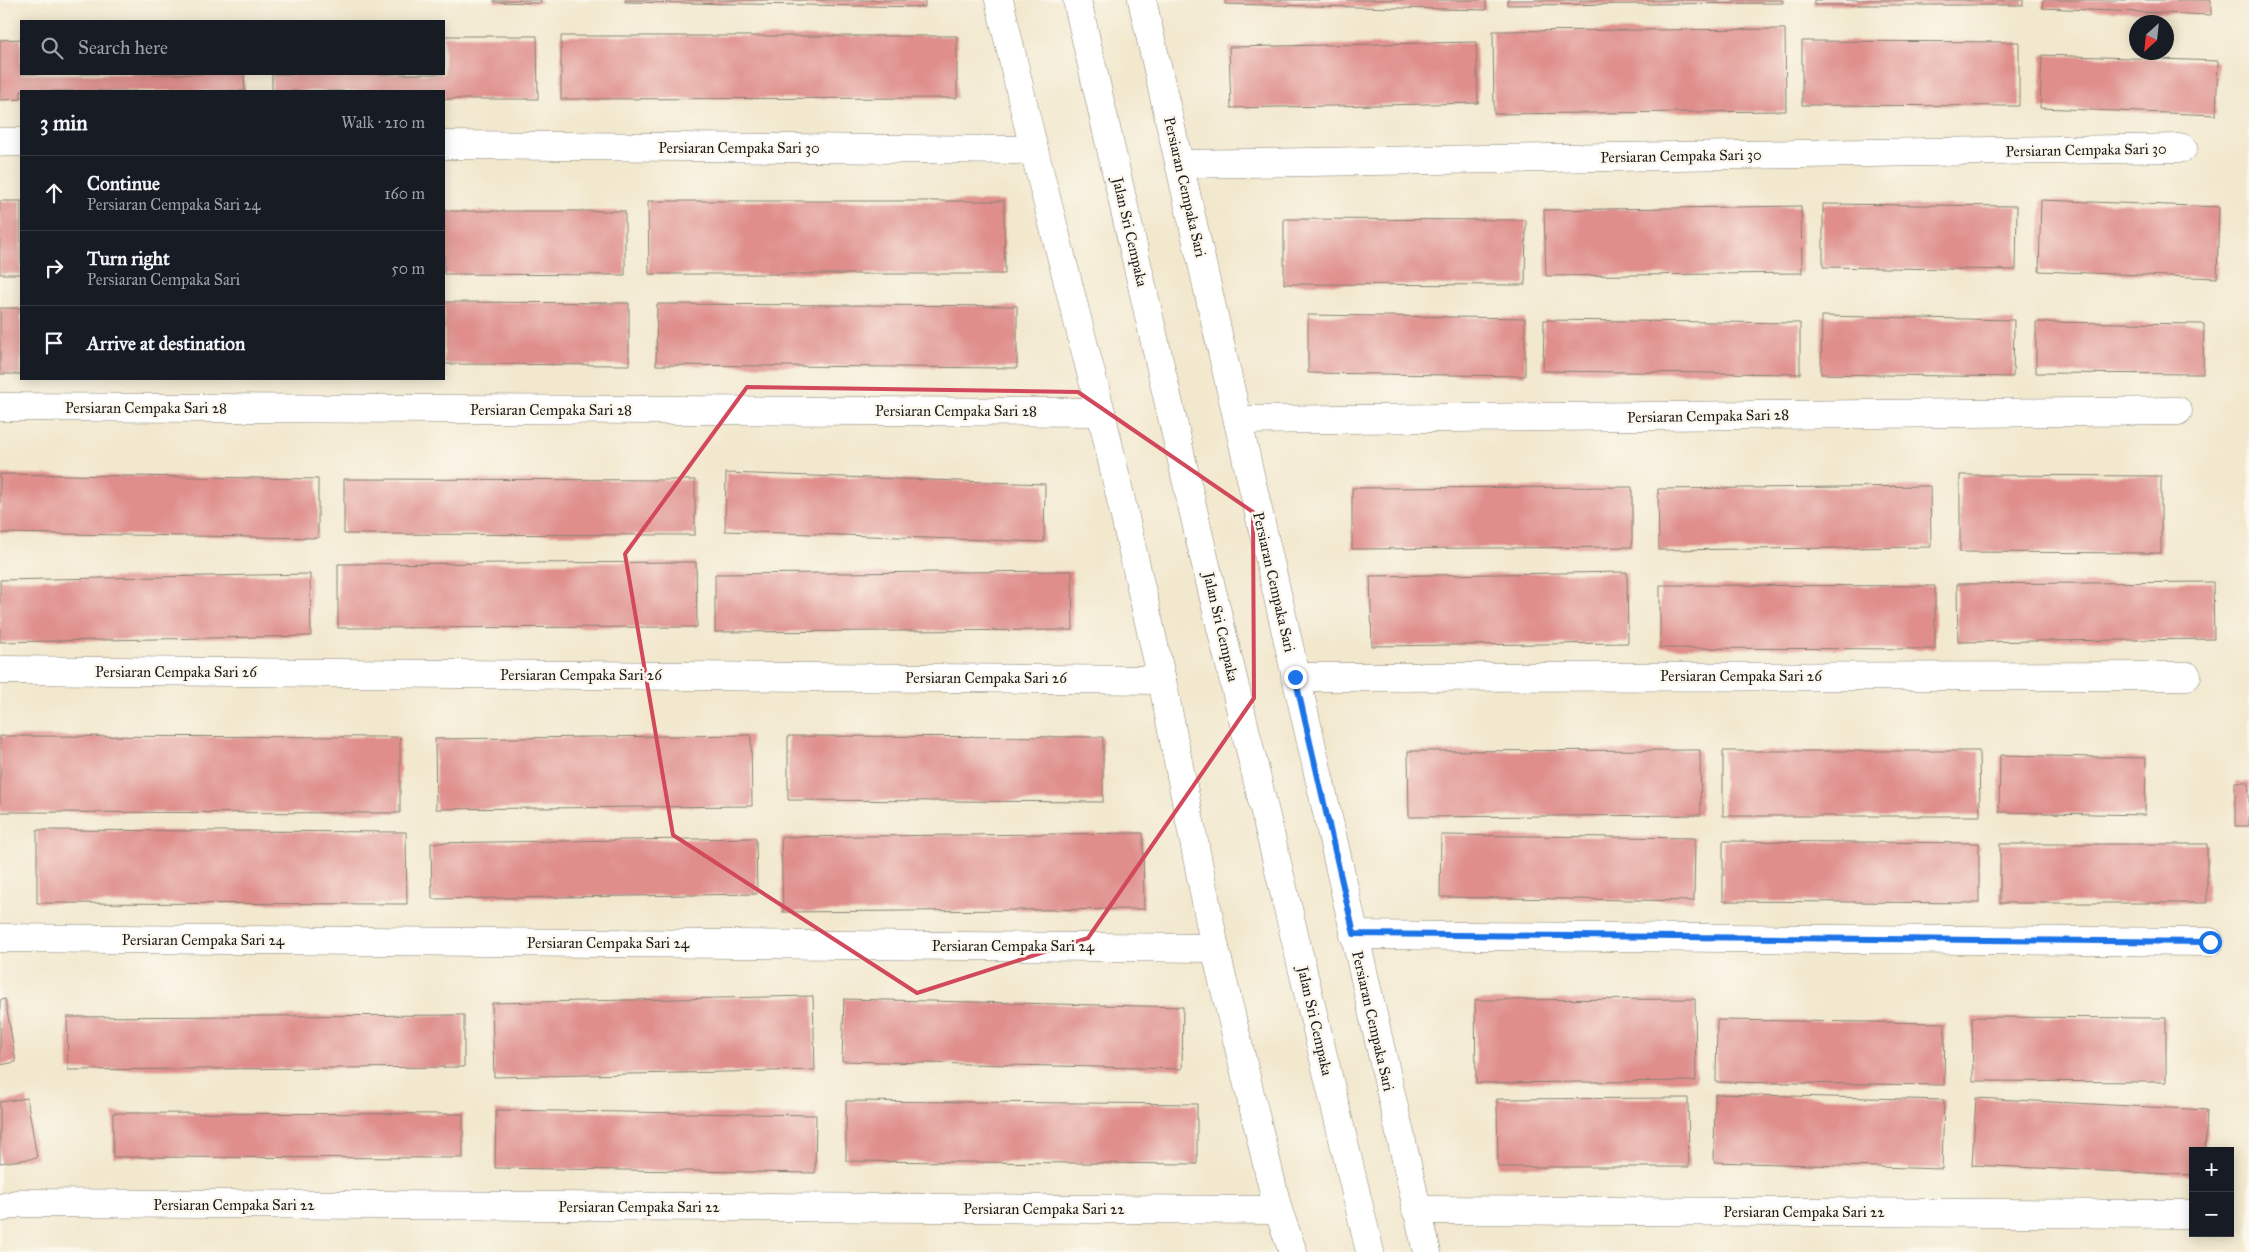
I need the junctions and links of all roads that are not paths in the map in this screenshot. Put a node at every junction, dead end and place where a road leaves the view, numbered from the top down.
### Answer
1 (999, 0) edge
2 (1077, 0) edge
3 (1142, 0) edge
4 (0, 142) edge
5 (20, 142) edge
6 (445, 145) edge
7 (2183, 148) dead end
8 (1034, 150) junction
9 (1180, 164) junction
10 (0, 407) edge
11 (2178, 411) dead end
12 (1101, 412) junction
13 (1238, 420) junction
14 (0, 670) edge
15 (2187, 676) dead end
16 (1295, 677) junction
17 (1162, 680) junction
18 (1354, 934) junction
19 (0, 938) edge
20 (2210, 942) dead end
21 (1215, 948) junction
22 (0, 1208) edge
23 (1278, 1210) junction
24 (1416, 1210) junction
25 (2189, 1214) edge
26 (1293, 1252) edge
27 (1370, 1252) edge
28 (1427, 1252) edge

1 - 8 street
2 - 27 street, Jalan Sri Cempaka
3 - 9 street, Persiaran Cempaka Sari
4 - 5 street
6 - 8 street, Persiaran Cempaka Sari 30
7 - 9 street, Persiaran Cempaka Sari 30
8 - 12 street
9 - 13 street, Persiaran Cempaka Sari
10 - 12 street, Persiaran Cempaka Sari 28
11 - 13 street, Persiaran Cempaka Sari 28
12 - 17 street
13 - 16 street, Persiaran Cempaka Sari
14 - 17 street, Persiaran Cempaka Sari 26
15 - 16 street, Persiaran Cempaka Sari 26
16 - 18 street, Persiaran Cempaka Sari
17 - 21 street
18 - 20 street
18 - 24 street, Persiaran Cempaka Sari
19 - 21 street, Persiaran Cempaka Sari 24
21 - 23 street
22 - 23 street, Persiaran Cempaka Sari 22
23 - 26 street
24 - 25 street, Persiaran Cempaka Sari 22
24 - 28 street, Persiaran Cempaka Sari

